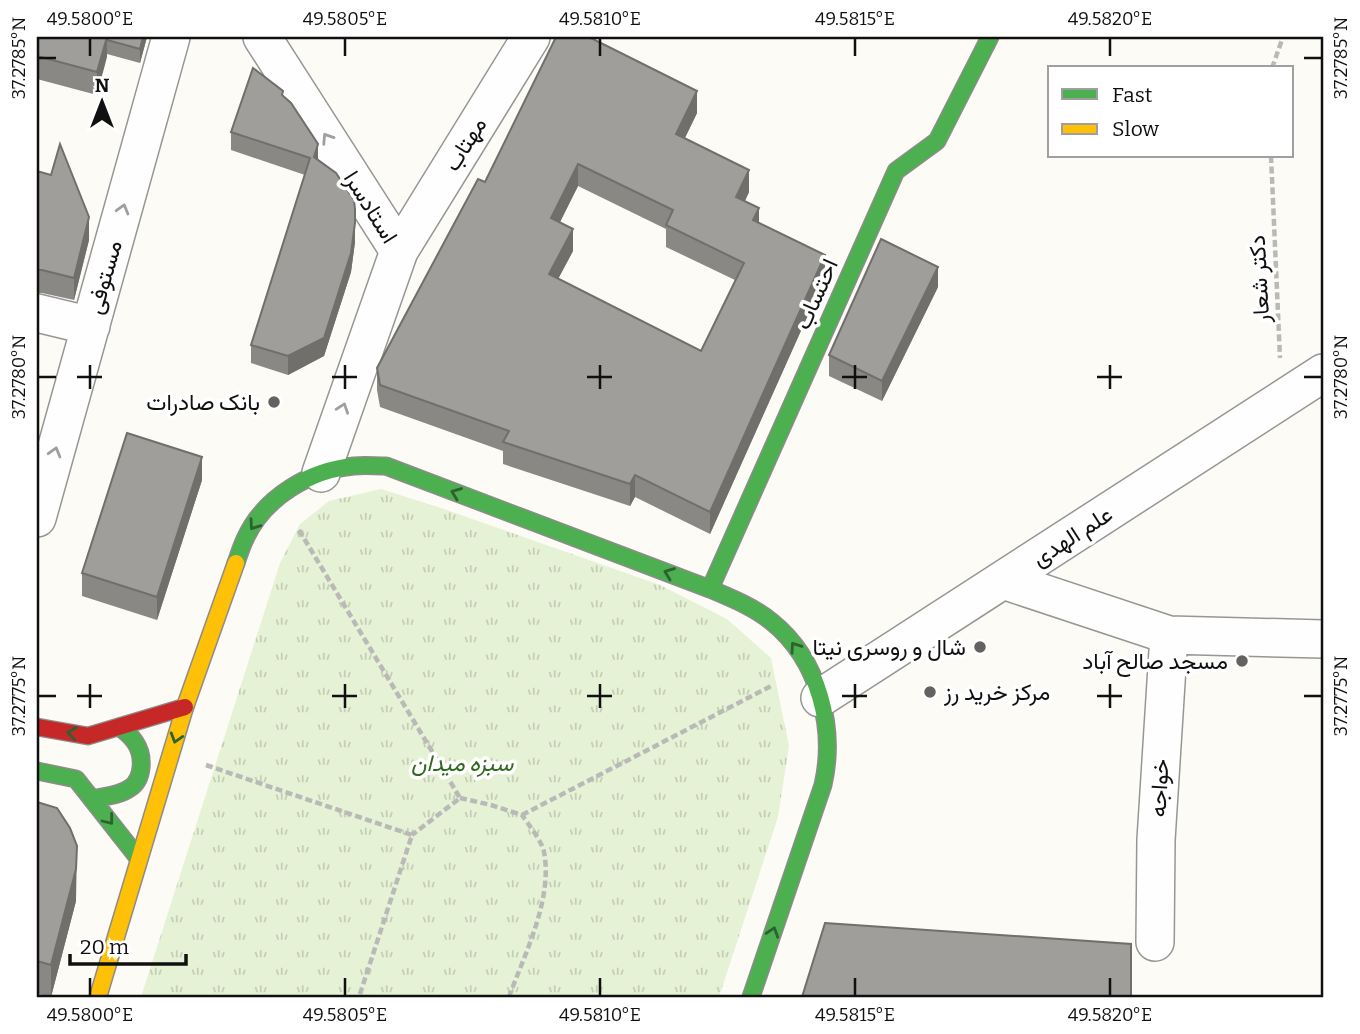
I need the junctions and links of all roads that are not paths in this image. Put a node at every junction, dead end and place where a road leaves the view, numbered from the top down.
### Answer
1 (172, 37) edge
2 (262, 37) edge
3 (531, 37) edge
4 (990, 37) edge
5 (399, 251) junction
6 (37, 313) edge
7 (91, 326) junction
8 (1323, 373) edge
9 (321, 473) junction
10 (37, 518) edge
11 (1003, 580) junction
12 (710, 589) junction
13 (1169, 635) junction
14 (1323, 639) edge
15 (813, 683) junction
16 (185, 707) junction
17 (37, 727) edge
18 (119, 727) junction
19 (37, 771) edge
20 (92, 799) junction
21 (139, 859) junction
22 (1155, 942) dead end
23 (98, 997) edge
24 (751, 997) edge

7 -> 1 street, مستوفی
5 -> 2 street, استادسرا
3 - 5 street, مهتاب
4 - 12 main road, احتساب
9 -> 5 street, استادسرا
6 - 7 street
10 -> 7 street, مستوفی
8 - 11 street, علم الهدی
12 -> 9 main road
9 -> 16 main road
11 - 13 street
11 - 15 street, علم الهدی
15 -> 12 main road
13 - 14 street
13 - 22 street, خواجه
24 -> 15 main road
16 - 18 main road
16 -> 21 main road
18 -> 17 main road
18 - 20 main road
19 - 20 main road
20 -> 21 main road
21 - 23 main road

